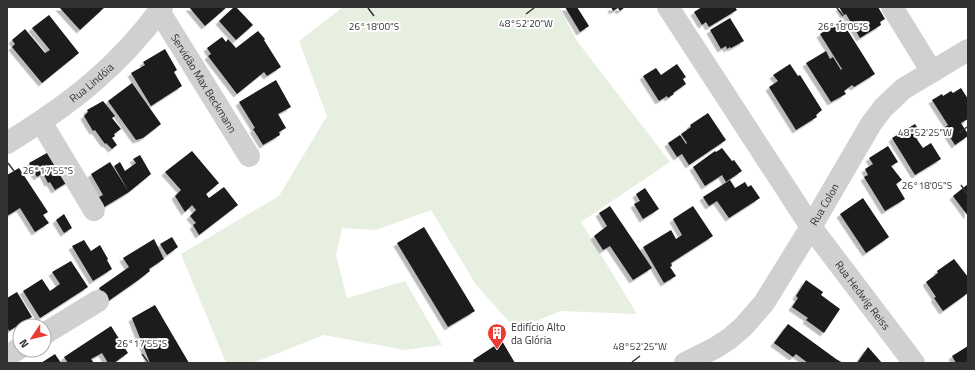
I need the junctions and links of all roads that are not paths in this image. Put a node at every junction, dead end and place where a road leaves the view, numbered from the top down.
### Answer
1 (668, 7) edge
2 (892, 7) edge
3 (161, 9) edge
4 (968, 50) edge
5 (932, 72) junction
6 (41, 122) junction
7 (7, 143) edge
8 (249, 156) dead end
9 (94, 210) dead end
10 (811, 227) junction
11 (98, 301) dead end
12 (52, 329) edge
13 (685, 363) edge
14 (914, 363) edge

1 - 10 street, Rua Hedwig Reiss
2 - 5 street
3 - 6 street, Rua Lindóia
3 - 8 street, Servidão Max Beckmann
4 - 5 street, Rua Colon
5 - 10 street, Rua Colon
6 - 7 street, Rua Lindóia
6 - 9 street
10 - 13 street, Rua Colon
10 - 14 street, Rua Hedwig Reiss
11 - 12 street

